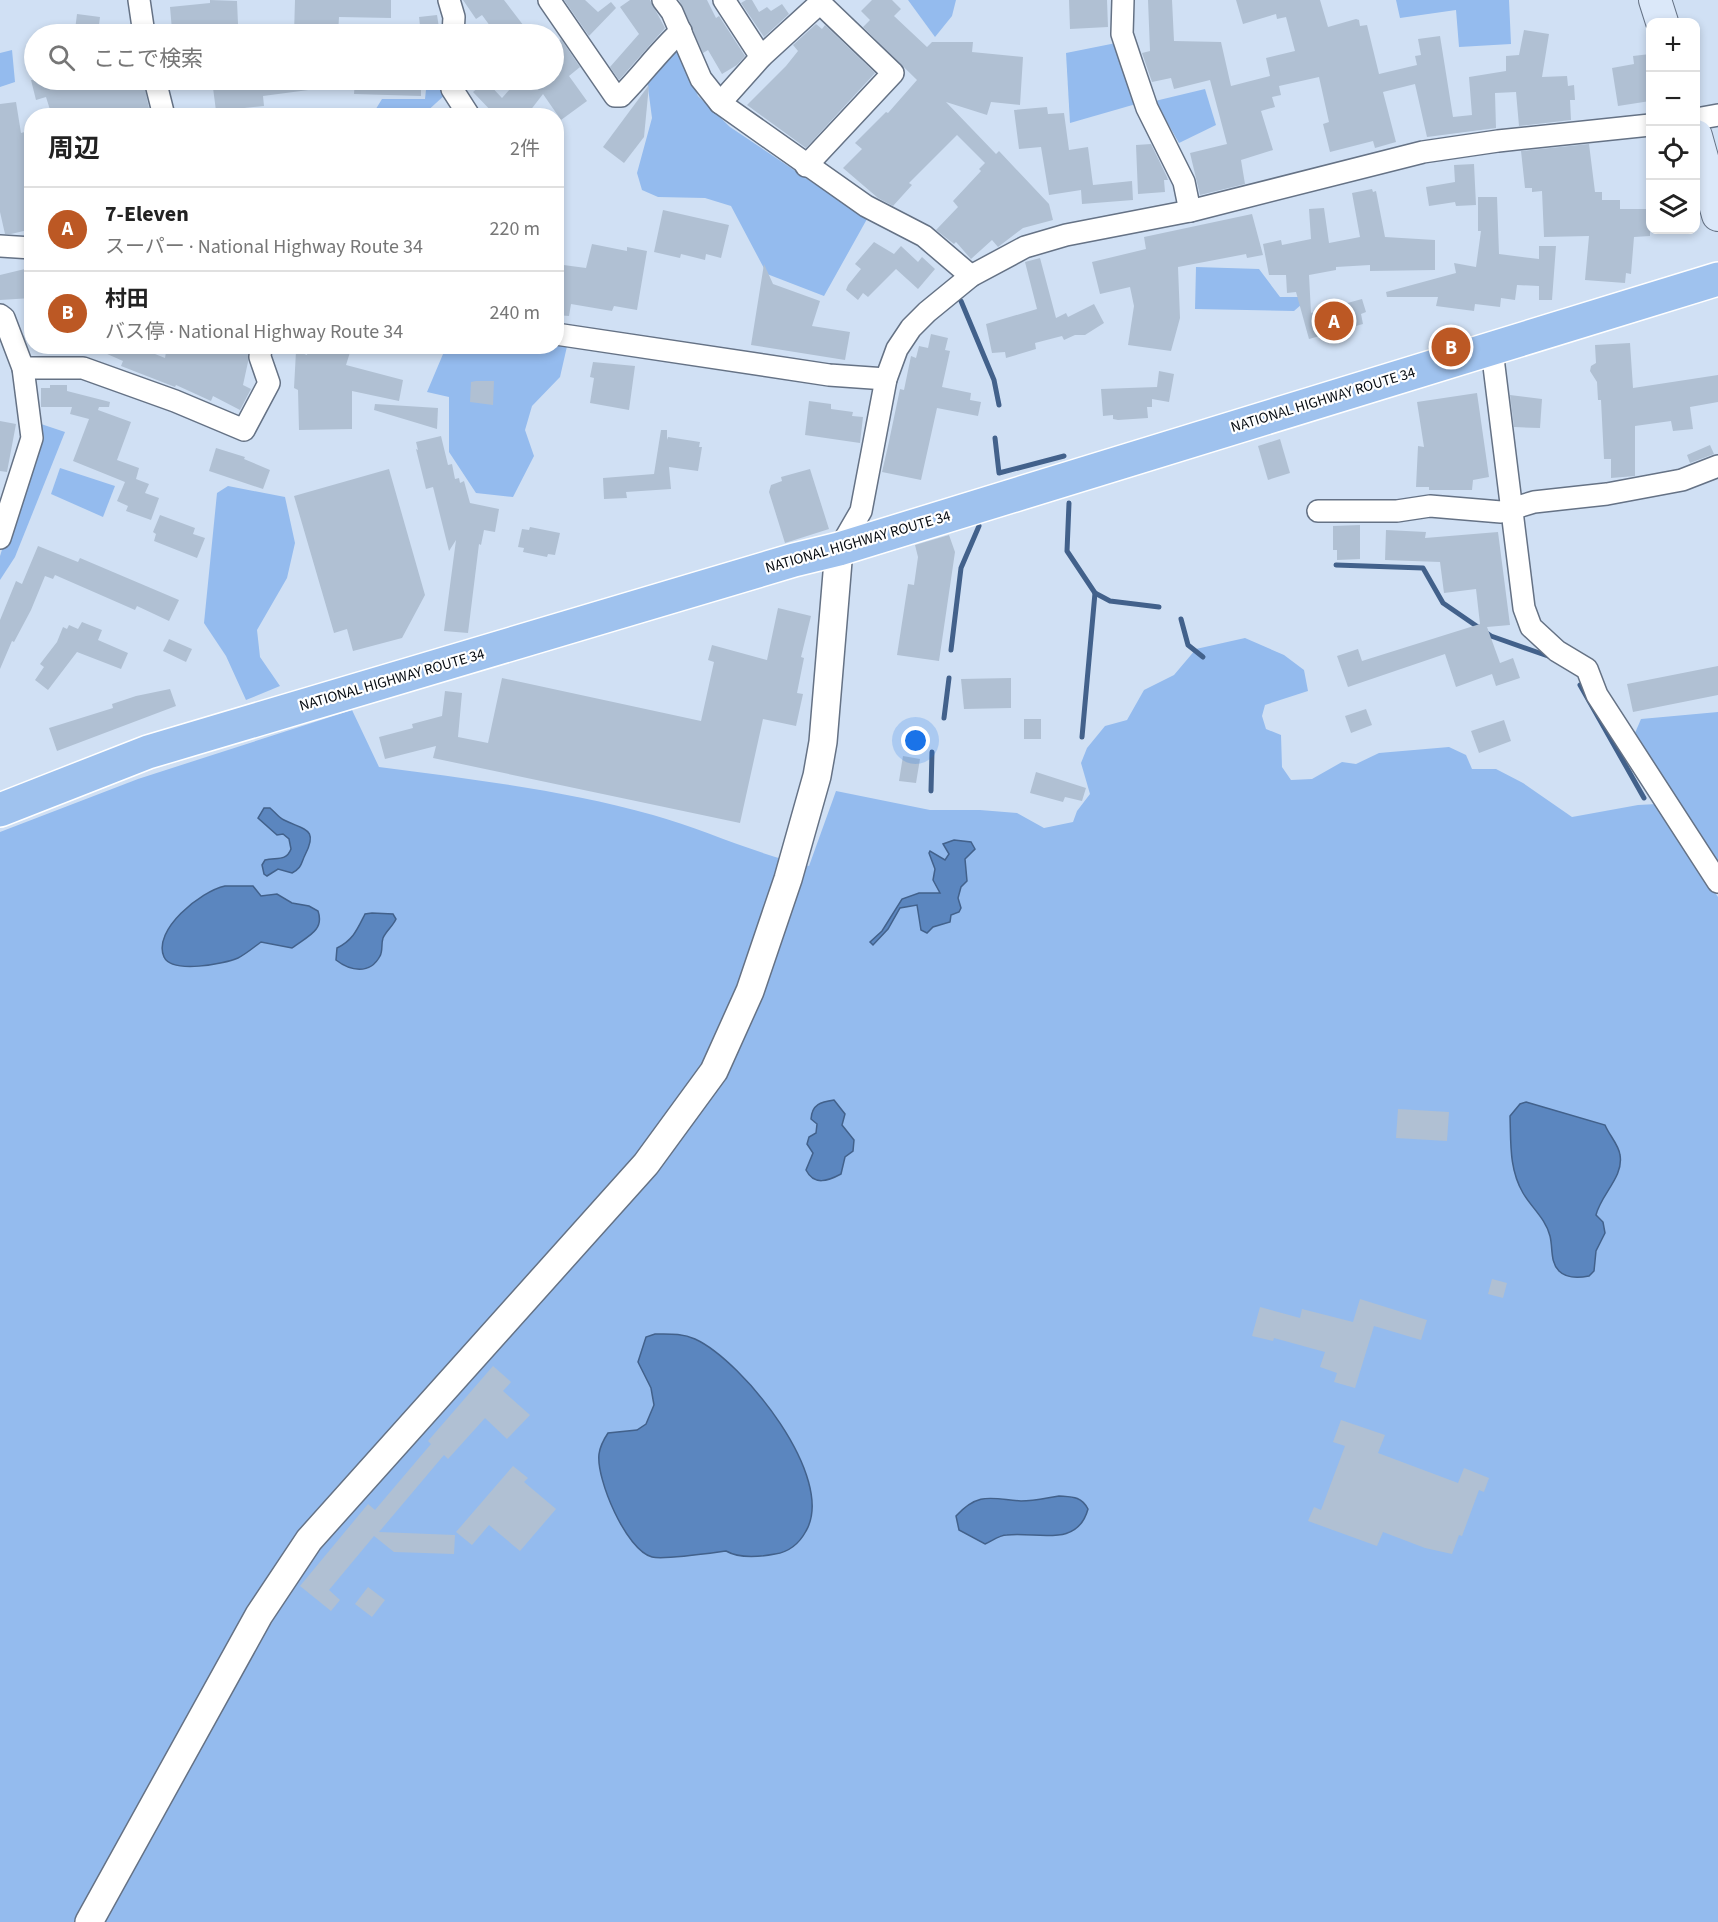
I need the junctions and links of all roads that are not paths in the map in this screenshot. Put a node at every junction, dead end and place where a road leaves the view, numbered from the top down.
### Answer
1 (139, 0) edge
2 (449, 0) edge
3 (549, 0) edge
4 (663, 0) edge
5 (724, 0) edge
6 (1123, 0) edge
7 (1655, 0) edge
8 (1661, 18) edge
9 (143, 24) edge
10 (454, 24) edge
11 (681, 31) junction
12 (761, 57) junction
13 (158, 90) edge
14 (453, 90) edge
15 (720, 103) junction
16 (162, 108) edge
17 (464, 108) edge
18 (1718, 115) edge
19 (1700, 118) edge
20 (1646, 125) edge
21 (1700, 153) edge
22 (806, 166) junction
23 (1190, 211) junction
24 (1718, 215) edge
25 (0, 246) edge
26 (24, 248) edge
27 (971, 276) junction
28 (1718, 279) edge
29 (0, 315) edge
30 (564, 335) edge
31 (1492, 350) junction
32 (260, 354) edge
33 (22, 368) junction
34 (886, 379) junction
35 (1718, 466) edge
36 (1511, 510) junction
37 (1318, 511) dead end
38 (0, 538) edge
39 (839, 549) junction
40 (0, 810) edge
41 (1718, 882) edge
42 (89, 1922) edge

1 - 9 street
2 - 10 street
3 - 11 street
4 - 11 street
5 - 12 street
6 - 23 street
7 - 8 main road
11 - 15 street
12 - 15 street
12 - 22 street
13 - 16 street
14 - 17 street
15 - 22 street
18 - 19 street
20 - 23 street
21 - 24 main road
22 - 27 street
23 - 27 street
25 - 26 street
27 - 34 street
28 - 31 highway, NATIONAL HIGHWAY ROUTE 34
29 - 33 street
30 - 34 street
31 - 36 street
31 - 39 highway, NATIONAL HIGHWAY ROUTE 34
32 - 33 street
33 - 38 street
34 - 39 street
35 - 36 street
36 - 37 street
36 - 41 street
39 - 40 highway, NATIONAL HIGHWAY ROUTE 34
39 - 42 street

